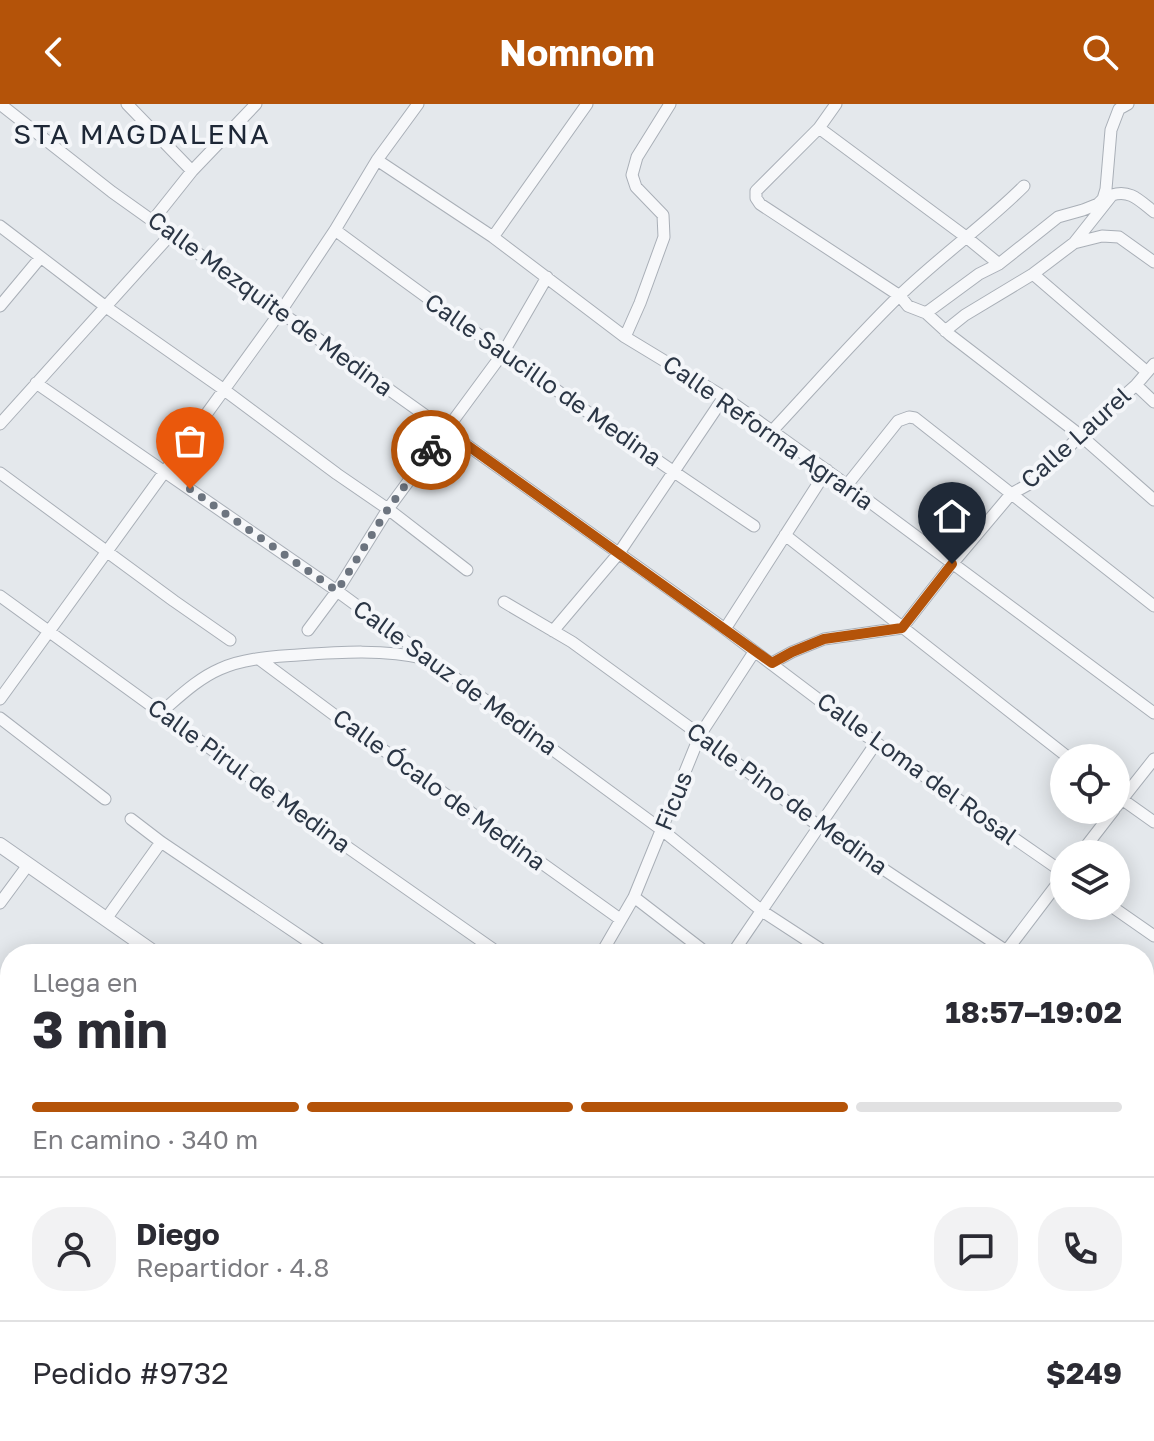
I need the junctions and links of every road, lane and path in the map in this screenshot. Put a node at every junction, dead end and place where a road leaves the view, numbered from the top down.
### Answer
1 (127, 104) edge
2 (236, 104) edge
3 (256, 104) edge
4 (418, 104) edge
5 (587, 104) edge
6 (670, 104) edge
7 (836, 104) edge
8 (1128, 104) edge
9 (4, 107) edge
10 (246, 114) junction
11 (819, 128) junction
12 (377, 160) junction
13 (192, 171) junction
14 (1024, 186) dead end
15 (1105, 200) junction
16 (1154, 212) edge
17 (153, 220) junction
18 (0, 226) edge
19 (335, 230) junction
20 (172, 233) junction
21 (493, 237) junction
22 (966, 237) junction
23 (1074, 243) junction
24 (40, 258) junction
25 (1154, 262) edge
26 (999, 264) junction
27 (1033, 274) junction
28 (547, 277) junction
29 (900, 296) junction
30 (0, 306) edge
31 (106, 307) junction
32 (281, 311) junction
33 (926, 313) junction
34 (945, 331) junction
35 (625, 337) junction
36 (503, 353) junction
37 (1150, 368) edge
38 (36, 383) junction
39 (1136, 385) junction
40 (223, 389) junction
41 (724, 397) junction
42 (1154, 402) edge
43 (0, 424) edge
44 (446, 430) junction
45 (772, 431) junction
46 (1080, 435) junction
47 (827, 470) junction
48 (165, 471) junction
49 (674, 472) junction
50 (0, 473) edge
51 (847, 485) junction
52 (1011, 494) junction
53 (1154, 500) edge
54 (388, 509) junction
55 (754, 526) dead end
56 (785, 535) junction
57 (106, 552) junction
58 (619, 553) junction
59 (952, 564) junction
60 (467, 570) dead end
61 (337, 591) junction
62 (0, 596) edge
63 (504, 602) dead end
64 (1154, 606) edge
65 (902, 628) junction
66 (725, 629) junction
67 (308, 630) dead end
68 (553, 631) junction
69 (50, 632) junction
70 (230, 640) dead end
71 (754, 652) junction
72 (259, 659) junction
73 (431, 661) junction
74 (772, 663) junction
75 (0, 699) edge
76 (160, 713) junction
77 (1154, 713) edge
78 (0, 718) edge
79 (700, 735) junction
80 (876, 743) junction
81 (1051, 744) edge
82 (1154, 759) edge
83 (1130, 788) edge
84 (105, 799) dead end
85 (1130, 810) edge
86 (131, 819) dead end
87 (1154, 822) edge
88 (820, 827) junction
89 (662, 830) junction
90 (161, 842) junction
91 (0, 845) edge
92 (1050, 864) edge
93 (28, 865) junction
94 (1050, 893) edge
95 (634, 897) junction
96 (0, 903) edge
97 (762, 911) junction
98 (106, 919) junction
99 (620, 919) junction
100 (1130, 919) edge
101 (1154, 936) edge
102 (142, 944) edge
103 (312, 944) edge
104 (482, 944) edge
105 (607, 944) edge
106 (695, 944) edge
107 (739, 944) edge
108 (813, 944) edge
109 (994, 944) edge
110 (1013, 944) edge

1 - 13 street
2 - 10 street
3 - 10 street
4 - 12 street
5 - 21 street
6 - 35 street
7 - 11 street
8 - 15 street
9 - 17 street, Calle Mezquite de Medina
10 - 13 street
11 - 22 street
11 - 29 street
12 - 19 street
12 - 21 street, Calle Reforma Agraria
13 - 17 street
14 - 22 street
15 - 16 street
15 - 23 street
15 - 26 street
17 - 20 street, Calle Mezquite de Medina
18 - 24 street
19 - 32 street
19 - 36 street, Calle Saucillo de Medina
20 - 31 street
20 - 32 street, Calle Mezquite de Medina
21 - 28 street, Calle Reforma Agraria
22 - 26 street
22 - 29 street
23 - 25 street
23 - 27 street
24 - 30 street
24 - 31 street
26 - 33 street
27 - 34 street
27 - 37 street
28 - 35 street, Calle Reforma Agraria
28 - 36 street
29 - 33 street
29 - 45 street
31 - 38 street
31 - 40 street
32 - 40 street
32 - 44 street, Calle Mezquite de Medina
33 - 34 street
34 - 46 street
35 - 41 street, Calle Reforma Agraria
36 - 44 street
36 - 49 street, Calle Saucillo de Medina
37 - 39 street, Calle Laurel
38 - 43 street
38 - 48 street, Calle Sauz de Medina
39 - 42 street
39 - 46 street, Calle Laurel
40 - 48 street
40 - 54 street
41 - 45 street, Calle Reforma Agraria
41 - 49 street
44 - 54 street
44 - 58 street, Calle Mezquite de Medina
45 - 47 street, Calle Reforma Agraria
46 - 52 street, Calle Laurel
46 - 53 street
47 - 51 street, Calle Reforma Agraria
47 - 56 street
48 - 57 street
48 - 61 street, Calle Sauz de Medina
49 - 55 street, Calle Saucillo de Medina
49 - 58 street
50 - 57 street
51 - 52 street
51 - 59 street, Calle Reforma Agraria
52 - 59 street, Calle Laurel
52 - 64 street
54 - 60 street
54 - 61 street
56 - 65 street
56 - 66 street
57 - 69 street
57 - 70 street
58 - 66 street, Calle Mezquite de Medina
58 - 68 street
59 - 65 street, Calle Laurel
59 - 77 street, Calle Reforma Agraria
61 - 67 street
61 - 73 street, Calle Sauz de Medina
62 - 69 street, Calle Pirul de Medina
63 - 68 street, Calle Pino de Medina
65 - 74 street
65 - 81 street
66 - 71 street, Calle Mezquite de Medina
68 - 79 street, Calle Pino de Medina
69 - 75 street
69 - 76 street, Calle Pirul de Medina
71 - 74 street, Calle Mezquite de Medina
71 - 79 street, Ficus
72 - 73 street
72 - 76 street
72 - 99 street, Calle Ócalo de Medina
73 - 89 street, Calle Sauz de Medina
74 - 80 street, Calle Loma del Rosal
76 - 104 street, Calle Pirul de Medina
78 - 84 street
79 - 88 street, Calle Pino de Medina
79 - 89 street, Ficus
80 - 88 street
80 - 92 street, Calle Loma del Rosal
82 - 83 street
85 - 87 street
86 - 90 street
88 - 97 street
88 - 109 street, Calle Pino de Medina
89 - 95 street, Ficus
89 - 97 street, Calle Sauz de Medina
90 - 98 street
90 - 103 street
91 - 93 street
93 - 96 street
93 - 98 street
94 - 110 street
95 - 99 street, Ficus
95 - 106 street
97 - 107 street
97 - 108 street, Calle Sauz de Medina
98 - 102 street
99 - 105 street, Ficus
100 - 101 street

